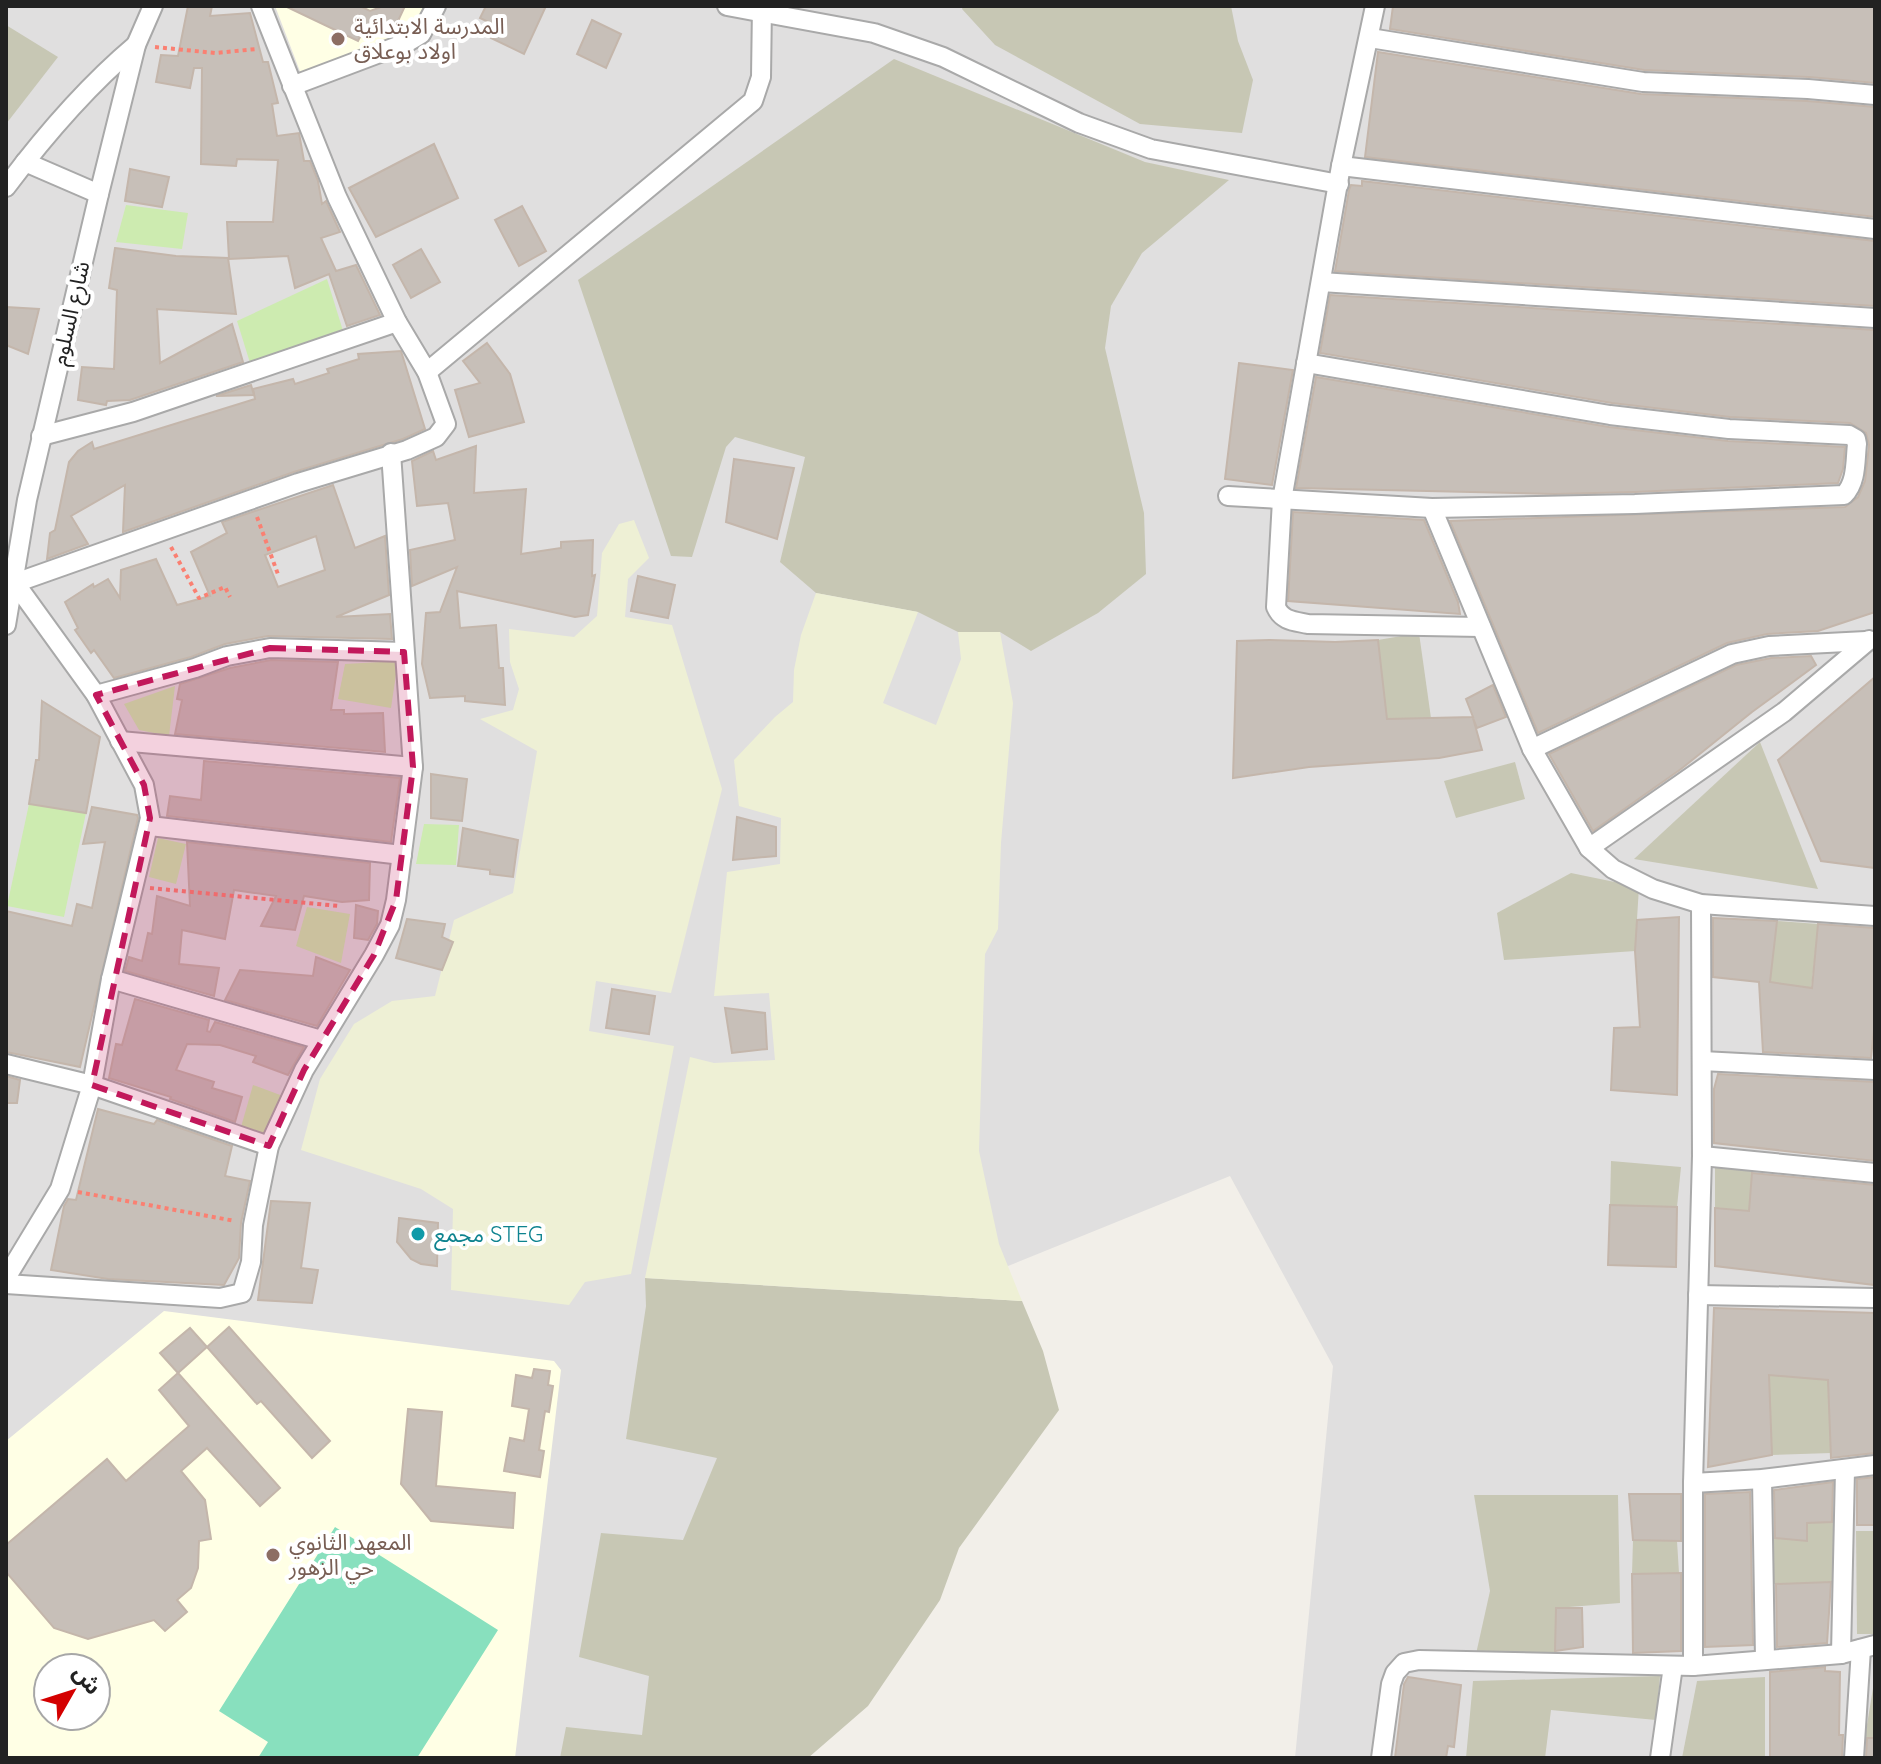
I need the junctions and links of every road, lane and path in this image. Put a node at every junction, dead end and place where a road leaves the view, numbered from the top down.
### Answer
1 (153, 6) edge
2 (261, 6) edge
3 (436, 6) edge
4 (727, 6) edge
5 (1375, 6) edge
6 (762, 10) edge
7 (1370, 38) junction
8 (136, 45) junction
9 (276, 47) junction
10 (292, 86) junction
11 (1875, 95) edge
12 (25, 162) junction
13 (1340, 175) junction
14 (6, 187) edge
15 (99, 194) junction
16 (1875, 229) edge
17 (1321, 282) junction
18 (1875, 318) edge
19 (397, 322) junction
20 (1306, 363) junction
21 (427, 372) junction
22 (41, 436) junction
23 (391, 453) junction
24 (1228, 496) dead end
25 (251, 500) junction
26 (1282, 500) junction
27 (1432, 508) junction
28 (162, 531) junction
29 (279, 577) dead end
30 (15, 583) junction
31 (230, 597) dead end
32 (6, 625) edge
33 (1481, 627) junction
34 (1871, 639) edge
35 (404, 652) junction
36 (96, 695) junction
37 (120, 741) junction
38 (1532, 749) junction
39 (413, 767) junction
40 (150, 826) junction
41 (1589, 848) junction
42 (402, 855) junction
43 (134, 886) junction
44 (1701, 904) junction
45 (339, 906) dead end
46 (1875, 916) edge
47 (111, 979) junction
48 (321, 1040) junction
49 (1702, 1061) junction
50 (6, 1064) edge
51 (1875, 1070) edge
52 (92, 1085) junction
53 (269, 1146) junction
54 (1702, 1156) junction
55 (1875, 1173) edge
56 (60, 1189) junction
57 (253, 1225) junction
58 (6, 1281) edge
59 (1698, 1295) junction
60 (1875, 1298) edge
61 (1875, 1465) edge
62 (1845, 1470) junction
63 (1762, 1479) junction
64 (1693, 1483) junction
65 (1868, 1647) edge
66 (1841, 1654) junction
67 (1765, 1659) junction
68 (1673, 1666) junction
69 (1693, 1666) junction
70 (1381, 1758) edge
71 (1660, 1758) edge
72 (1854, 1758) edge

1 - 8 street, شارع السلوم
2 - 9 street
3 - 10 street
4 - 6 street
5 - 7 street
6 - 13 street
6 - 21 street
7 - 11 street
7 - 13 street
8 - 9 path
8 - 12 street
8 - 15 street, شارع السلوم
9 - 10 street
10 - 19 street
12 - 14 street
12 - 15 street
13 - 16 street
13 - 17 street
15 - 22 street, شارع السلوم
17 - 18 street
17 - 20 street
19 - 21 street
19 - 22 street
20 - 26 street
20 - 27 street
21 - 23 street
22 - 30 street, شارع السلوم
23 - 25 street
23 - 35 street
24 - 26 street
25 - 28 street
25 - 29 path
26 - 27 street
26 - 33 street
27 - 33 street
28 - 30 street
28 - 31 path
30 - 32 street, شارع السلوم
30 - 36 street
33 - 38 street
34 - 38 street
34 - 41 street
35 - 36 street
35 - 39 street
36 - 37 street
37 - 39 street
37 - 40 street
38 - 41 street
39 - 42 street
40 - 42 street
40 - 43 street
41 - 44 street
42 - 48 street
43 - 45 path
43 - 47 street
44 - 46 street
44 - 49 street
47 - 48 street
47 - 52 street
48 - 53 street
49 - 51 street
49 - 54 street
50 - 52 street
52 - 53 street
52 - 56 street
53 - 57 street
54 - 55 street
54 - 59 street
56 - 57 path
56 - 58 street
57 - 58 street
59 - 60 street
59 - 64 street
61 - 62 street
62 - 63 street
62 - 66 street
63 - 64 street
63 - 67 street
64 - 69 street
65 - 66 street
65 - 72 street
66 - 67 street
67 - 69 street
68 - 69 street
68 - 70 street
68 - 71 street

